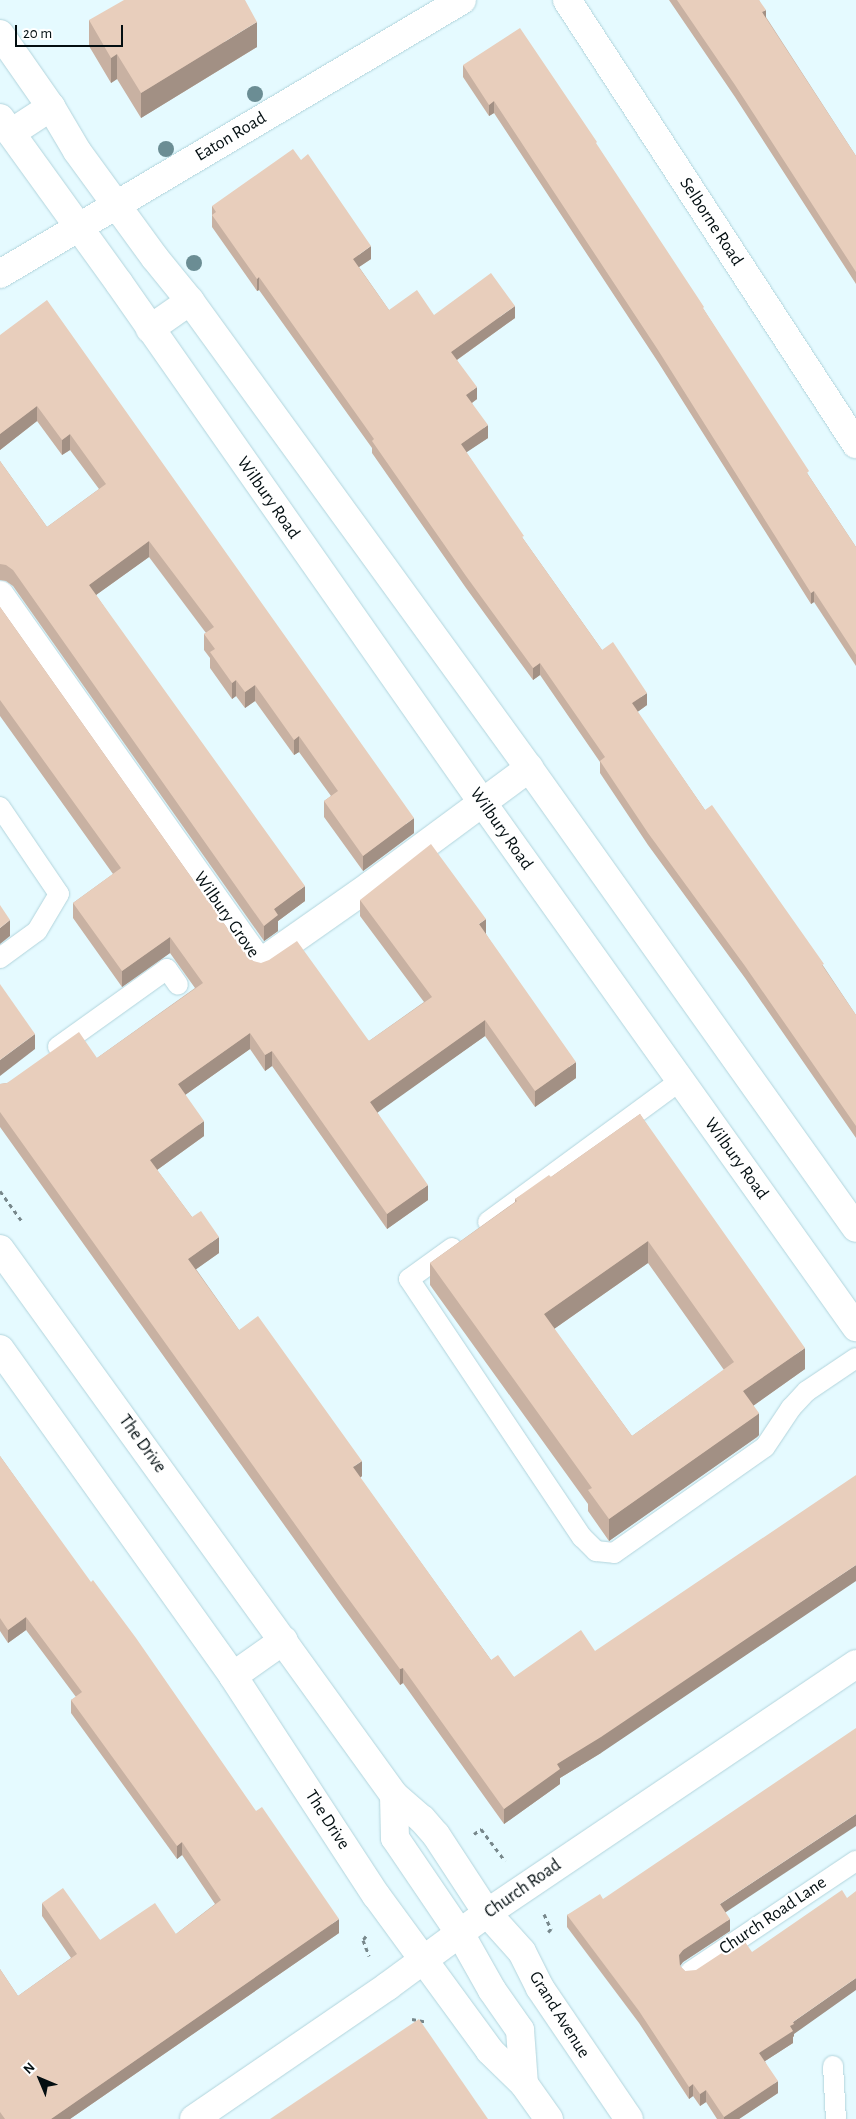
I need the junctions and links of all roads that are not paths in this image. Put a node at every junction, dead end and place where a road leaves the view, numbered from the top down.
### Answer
1 (462, 0) edge
2 (567, 0) edge
3 (0, 34) edge
4 (51, 107) junction
5 (6, 125) edge
6 (117, 206) junction
7 (79, 229) junction
8 (0, 274) edge
9 (190, 301) junction
10 (150, 329) junction
11 (856, 444) edge
12 (0, 595) edge
13 (529, 768) junction
14 (482, 802) junction
15 (0, 807) edge
16 (0, 958) edge
17 (178, 985) dead end
18 (40, 1061) edge
19 (680, 1081) junction
20 (856, 1228) edge
21 (0, 1249) edge
22 (856, 1327) edge
23 (0, 1349) edge
24 (856, 1358) edge
25 (284, 1640) junction
26 (856, 1664) edge
27 (233, 1676) junction
28 (394, 1795) junction
29 (856, 1860) edge
30 (487, 1913) junction
31 (461, 1935) junction
32 (424, 1961) junction
33 (690, 1972) edge
34 (833, 2066) dead end
35 (524, 2084) junction
36 (194, 2119) edge
37 (549, 2119) edge
38 (629, 2119) edge
39 (836, 2119) edge

1 - 6 street, Eaton Road
2 - 11 street, Selborne Road
3 - 4 street
4 - 5 street, Wilbury Road
4 - 6 street
5 - 7 street, Wilbury Road
6 - 7 street, Eaton Road
6 - 9 street
7 - 8 street, Eaton Road
7 - 10 street, Wilbury Road
9 - 10 street
9 - 13 street
10 - 14 street, Wilbury Road
12 - 14 street, Wilbury Grove
13 - 14 street, Wilbury Grove
13 - 20 street
14 - 19 street, Wilbury Road
15 - 16 lane
17 - 18 lane
19 - 22 street, Wilbury Road
19 - 24 lane
21 - 25 street, The Drive
23 - 27 street, The Drive
25 - 27 street
25 - 28 street, The Drive
26 - 30 street, Church Road
27 - 32 street, The Drive
28 - 30 street, The Drive
28 - 31 street
29 - 33 lane, Church Road Lane
30 - 31 street, Church Road
30 - 38 street, Grand Avenue
31 - 32 street, Church Road
31 - 35 street
32 - 35 street
32 - 36 street, Church Road
34 - 39 lane
35 - 37 street

